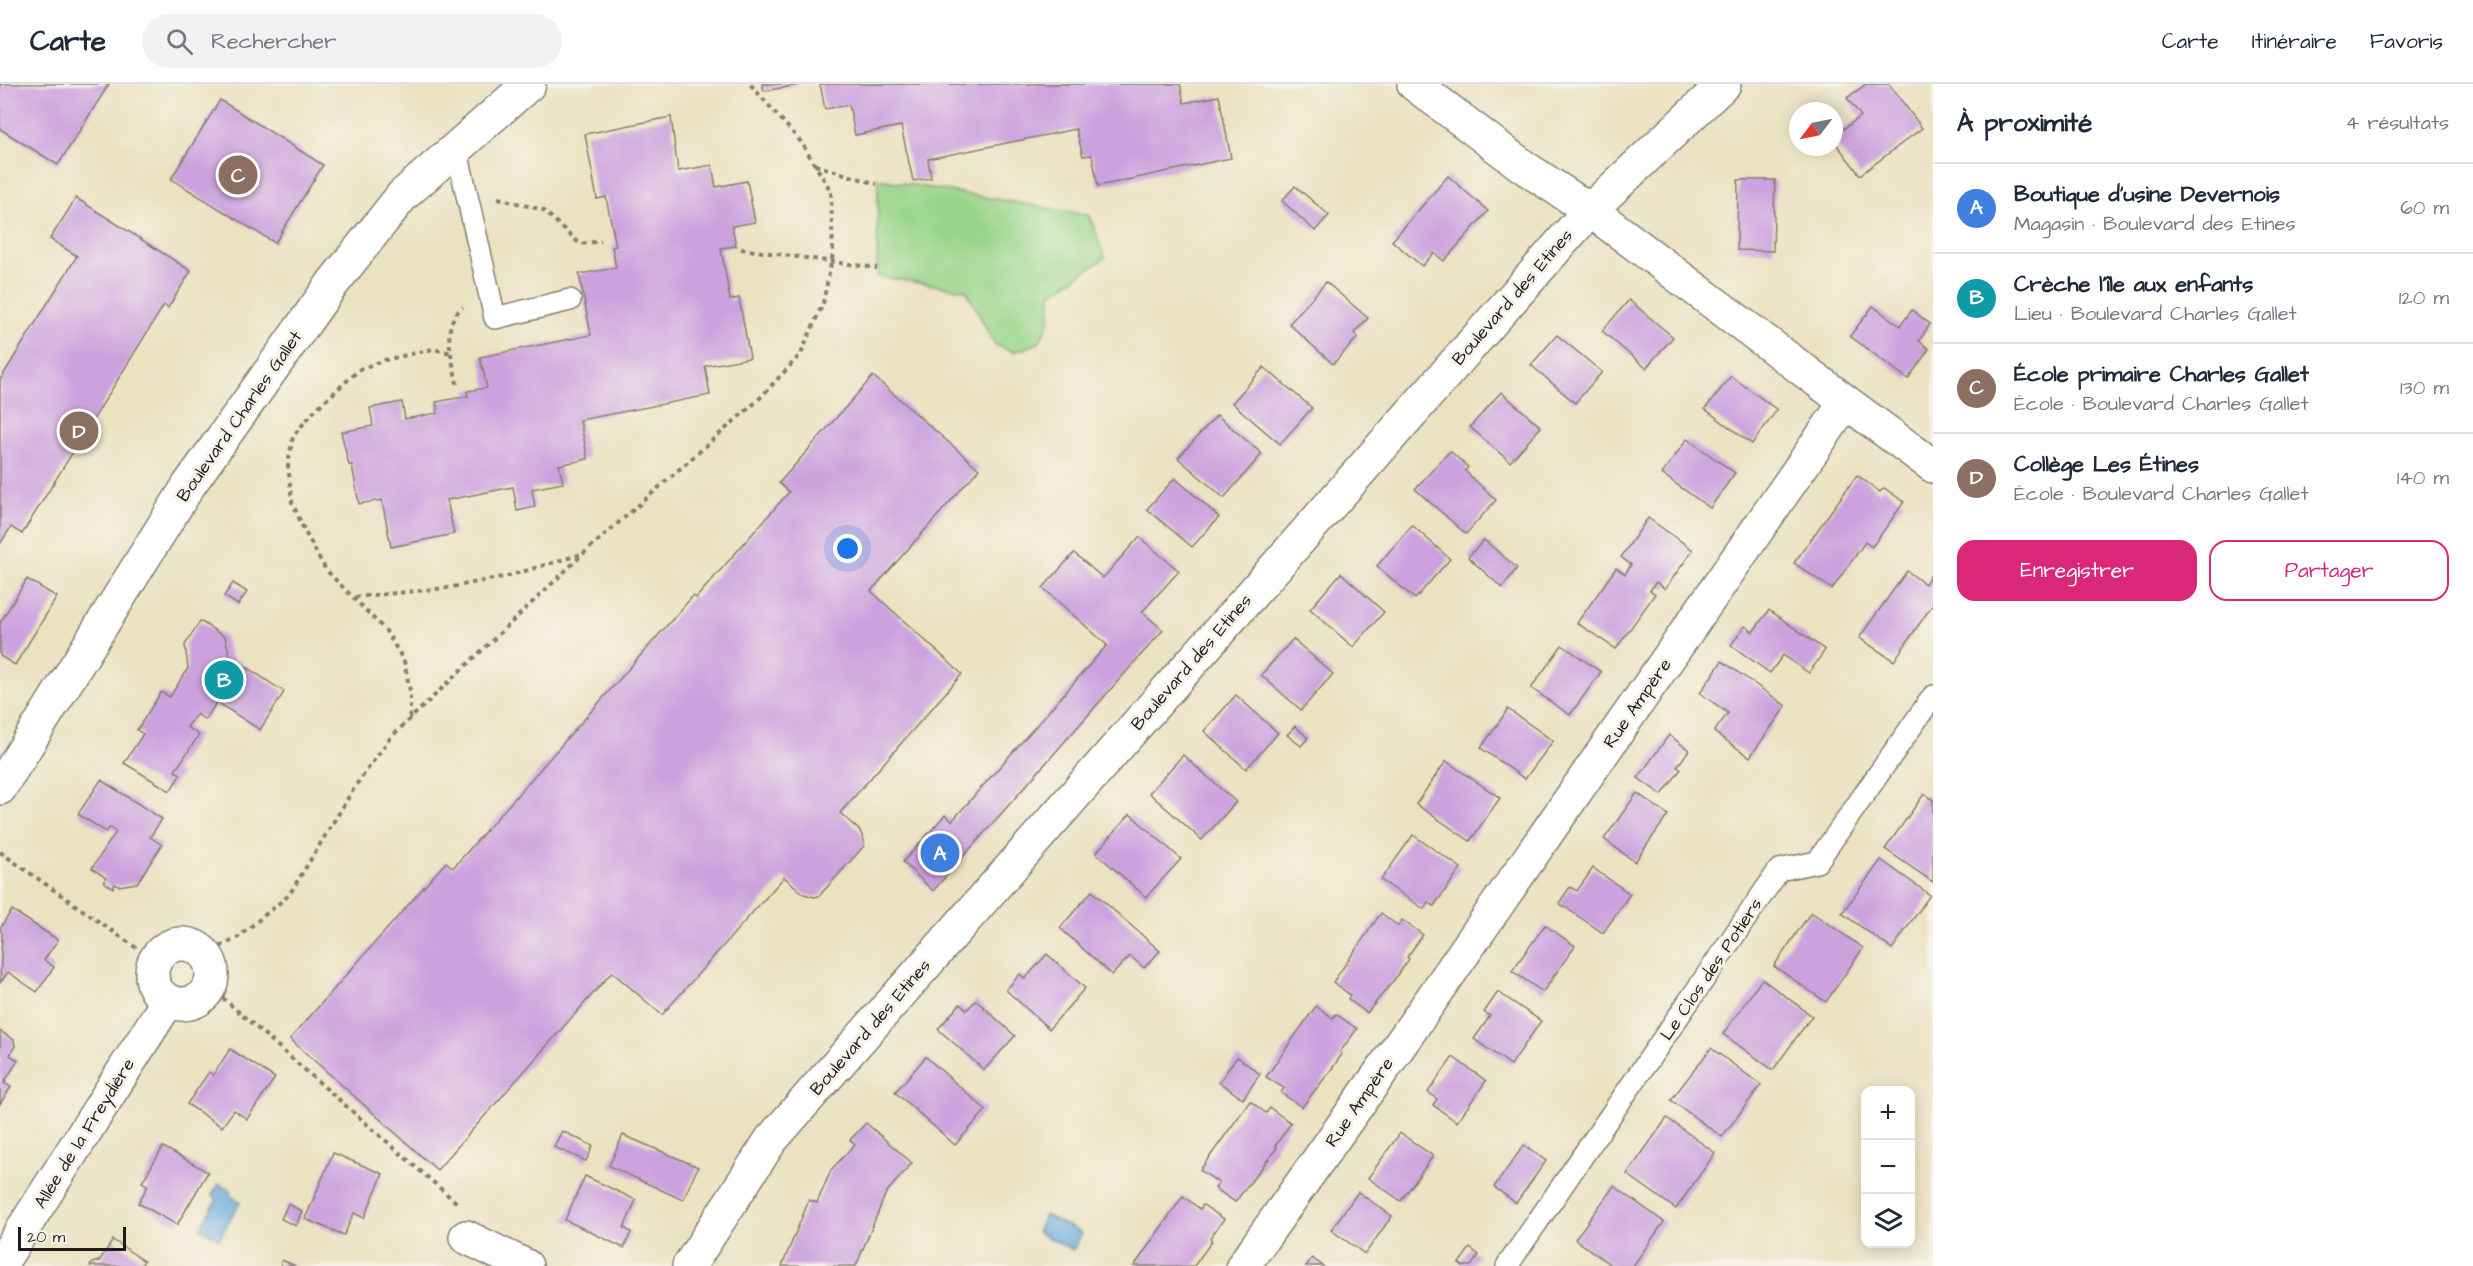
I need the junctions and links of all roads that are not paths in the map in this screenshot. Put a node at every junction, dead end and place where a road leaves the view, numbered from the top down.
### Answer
1 (529, 84) edge
2 (1414, 84) edge
3 (1724, 84) edge
4 (456, 147) junction
5 (1590, 210) junction
6 (570, 300) dead end
7 (1846, 402) junction
8 (1933, 466) edge
9 (1933, 696) edge
10 (0, 788) edge
11 (168, 1001) junction
12 (466, 1237) road end
13 (0, 1265) edge
14 (526, 1266) edge
15 (690, 1266) edge
16 (1243, 1266) edge
17 (1507, 1266) edge

1 - 4 street, Boulevard Charles Gallet
2 - 5 street
3 - 5 street, Boulevard des Etines
4 - 6 lane
4 - 10 street, Boulevard Charles Gallet
5 - 7 street
5 - 15 street, Boulevard des Etines
7 - 8 street
7 - 16 street, Rue Ampère
9 - 17 lane, Le Clos des Potiers
11 - 11 street
11 - 13 street, Allée de la Freydière
12 - 14 street

